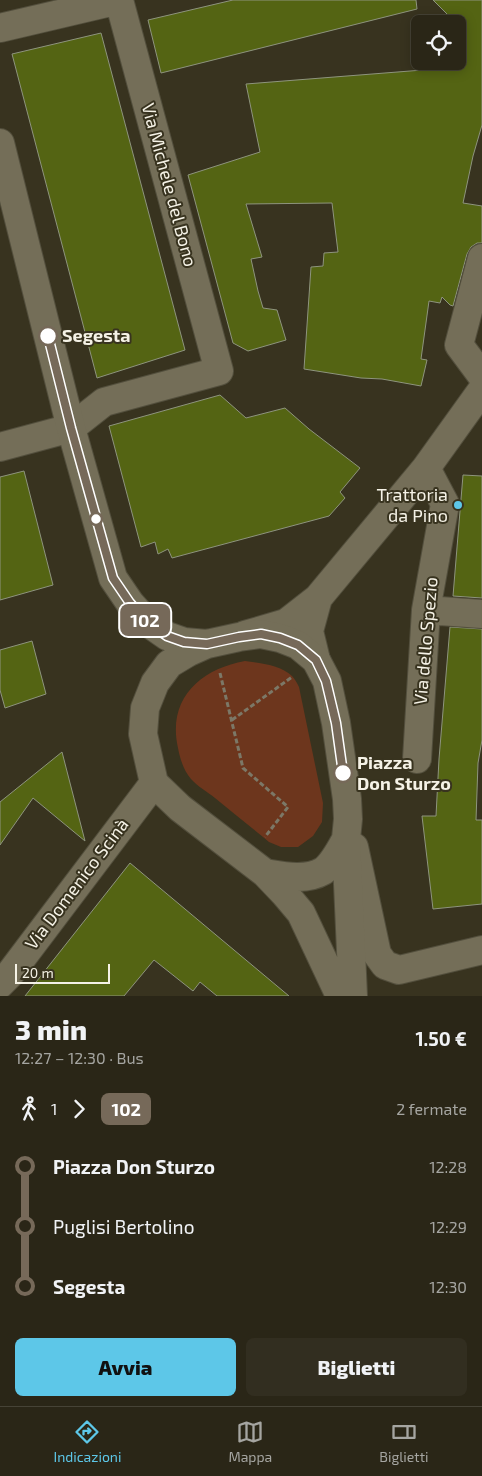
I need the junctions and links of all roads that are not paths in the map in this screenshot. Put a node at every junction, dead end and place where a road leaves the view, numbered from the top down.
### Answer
1 (119, 0) edge
2 (0, 28) edge
3 (0, 143) edge
4 (482, 258) edge
5 (482, 376) edge
6 (482, 390) edge
7 (71, 428) junction
8 (0, 447) edge
9 (426, 468) junction
10 (318, 598) junction
11 (426, 610) junction
12 (482, 614) edge
13 (239, 637) junction
14 (207, 644) junction
15 (316, 660) junction
16 (417, 759) dead end
17 (154, 783) junction
18 (347, 829) junction
19 (265, 874) junction
20 (482, 950) edge
21 (0, 984) edge
22 (340, 996) edge
23 (353, 996) edge

1 - 2 street
1 - 7 street, Via Michele del Bono
3 - 7 street
4 - 5 street
6 - 9 street
7 - 8 street
7 - 14 street
9 - 10 street
9 - 11 street, Via dello Spezio
10 - 13 street
10 - 15 street
11 - 12 street
11 - 16 street, Via dello Spezio
13 - 14 street
13 - 15 street
14 - 17 street
15 - 18 street
17 - 19 street
17 - 21 street, Via Domenico Scinà
18 - 19 street
18 - 20 street
18 - 23 street
19 - 22 street

